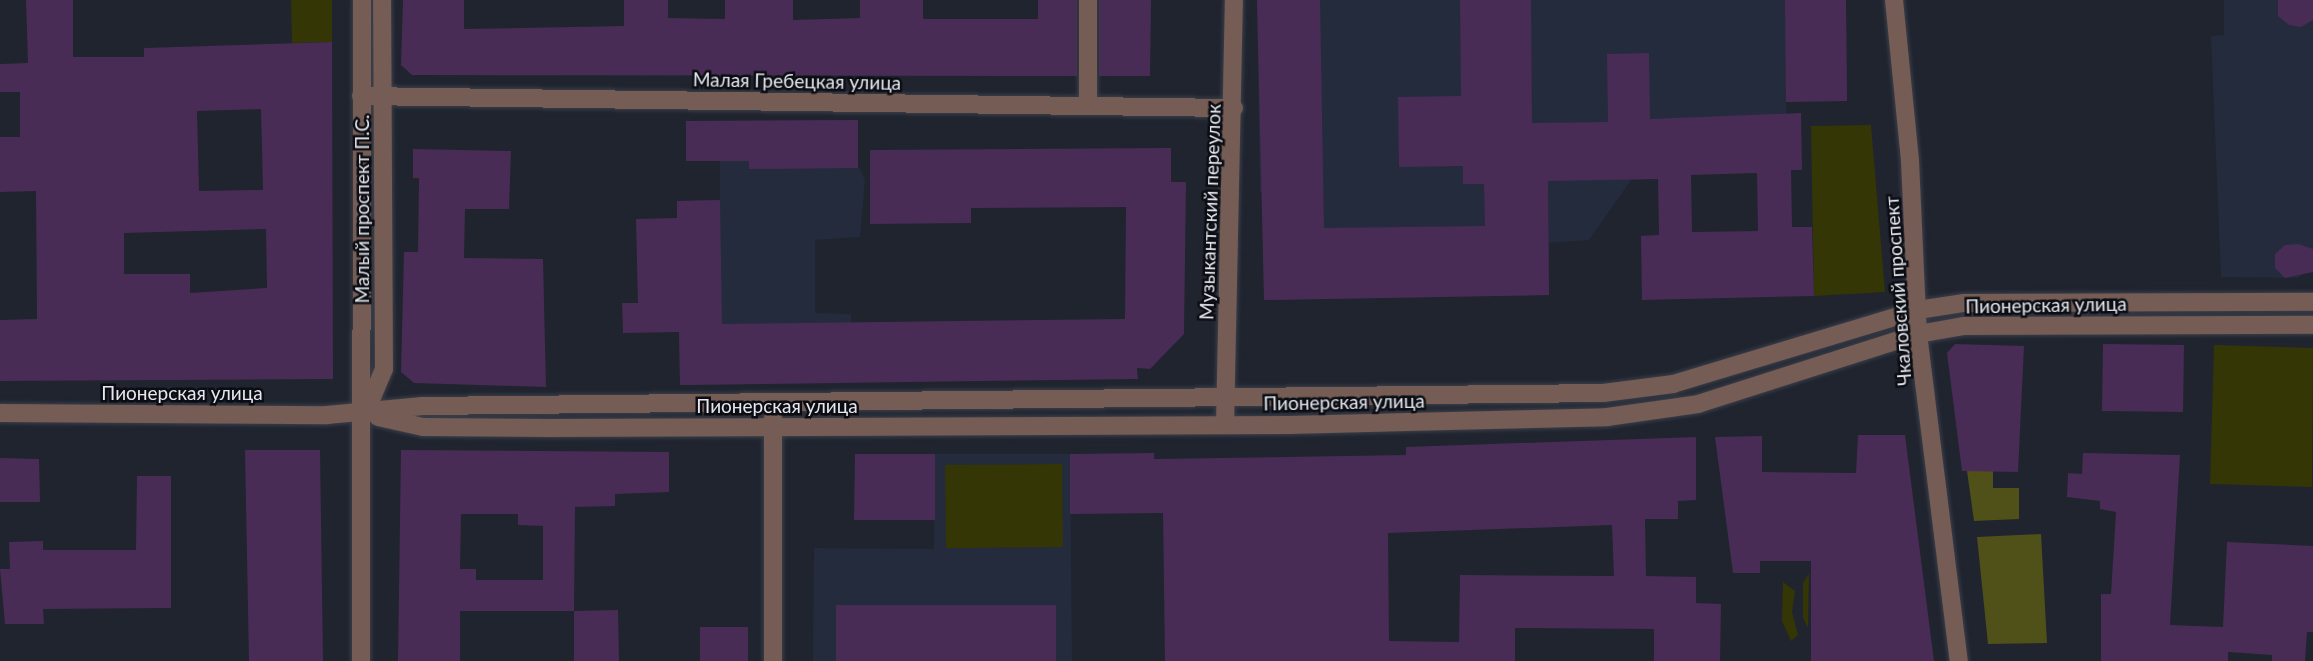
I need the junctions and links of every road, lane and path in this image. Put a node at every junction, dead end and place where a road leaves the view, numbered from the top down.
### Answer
1 (362, 0) edge
2 (382, 0) edge
3 (1088, 0) edge
4 (1234, 0) edge
5 (1894, 0) edge
6 (382, 95) junction
7 (361, 96) junction
8 (1088, 105) junction
9 (1234, 108) junction
10 (2313, 302) edge
11 (1917, 310) junction
12 (2313, 325) edge
13 (1918, 334) junction
14 (1226, 398) junction
15 (773, 404) junction
16 (0, 413) edge
17 (365, 414) junction
18 (1225, 425) junction
19 (773, 427) junction
20 (361, 661) edge
21 (773, 661) edge
22 (1959, 661) edge

1 - 7 street, Малый проспект П.С.
2 - 6 street, Малый проспект П.С.
3 - 8 street
4 - 9 street, Музыкантский переулок
5 - 11 street, Чкаловский проспект
6 - 7 street, Малая Гребецкая улица
6 - 8 street, Малая Гребецкая улица
6 - 17 street, Малый проспект П.С.
7 - 17 street, Малый проспект П.С.
8 - 9 street, Малая Гребецкая улица
9 - 14 street, Музыкантский переулок
10 - 11 street, Пионерская улица
11 - 13 street, Чкаловский проспект
11 - 14 street, Пионерская улица
12 - 13 street, Пионерская улица
13 - 18 street, Пионерская улица
13 - 22 street, Чкаловский проспект
14 - 15 street, Пионерская улица
14 - 18 street, Музыкантский переулок
15 - 17 street, Пионерская улица
15 - 19 street
16 - 17 street, Пионерская улица
17 - 19 street, Пионерская улица
17 - 20 street, Малый проспект П.С.
18 - 19 street, Пионерская улица
19 - 21 street

